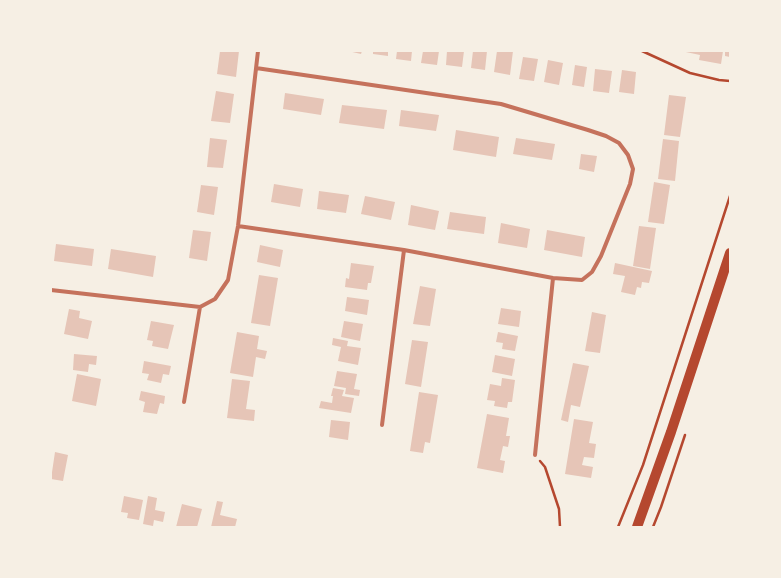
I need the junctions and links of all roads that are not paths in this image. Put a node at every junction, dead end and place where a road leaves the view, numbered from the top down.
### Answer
1 (258, 51) edge
2 (256, 68) junction
3 (238, 226) junction
4 (404, 250) junction
5 (730, 253) edge
6 (553, 278) junction
7 (51, 290) edge
8 (200, 307) junction
9 (184, 402) dead end
10 (382, 425) dead end
11 (535, 455) road end
12 (637, 527) edge

1 - 2 street
2 - 3 street
2 - 6 street
3 - 4 street
3 - 8 street
4 - 6 street
4 - 10 street
5 - 12 main road
6 - 11 street
7 - 8 street
8 - 9 street

